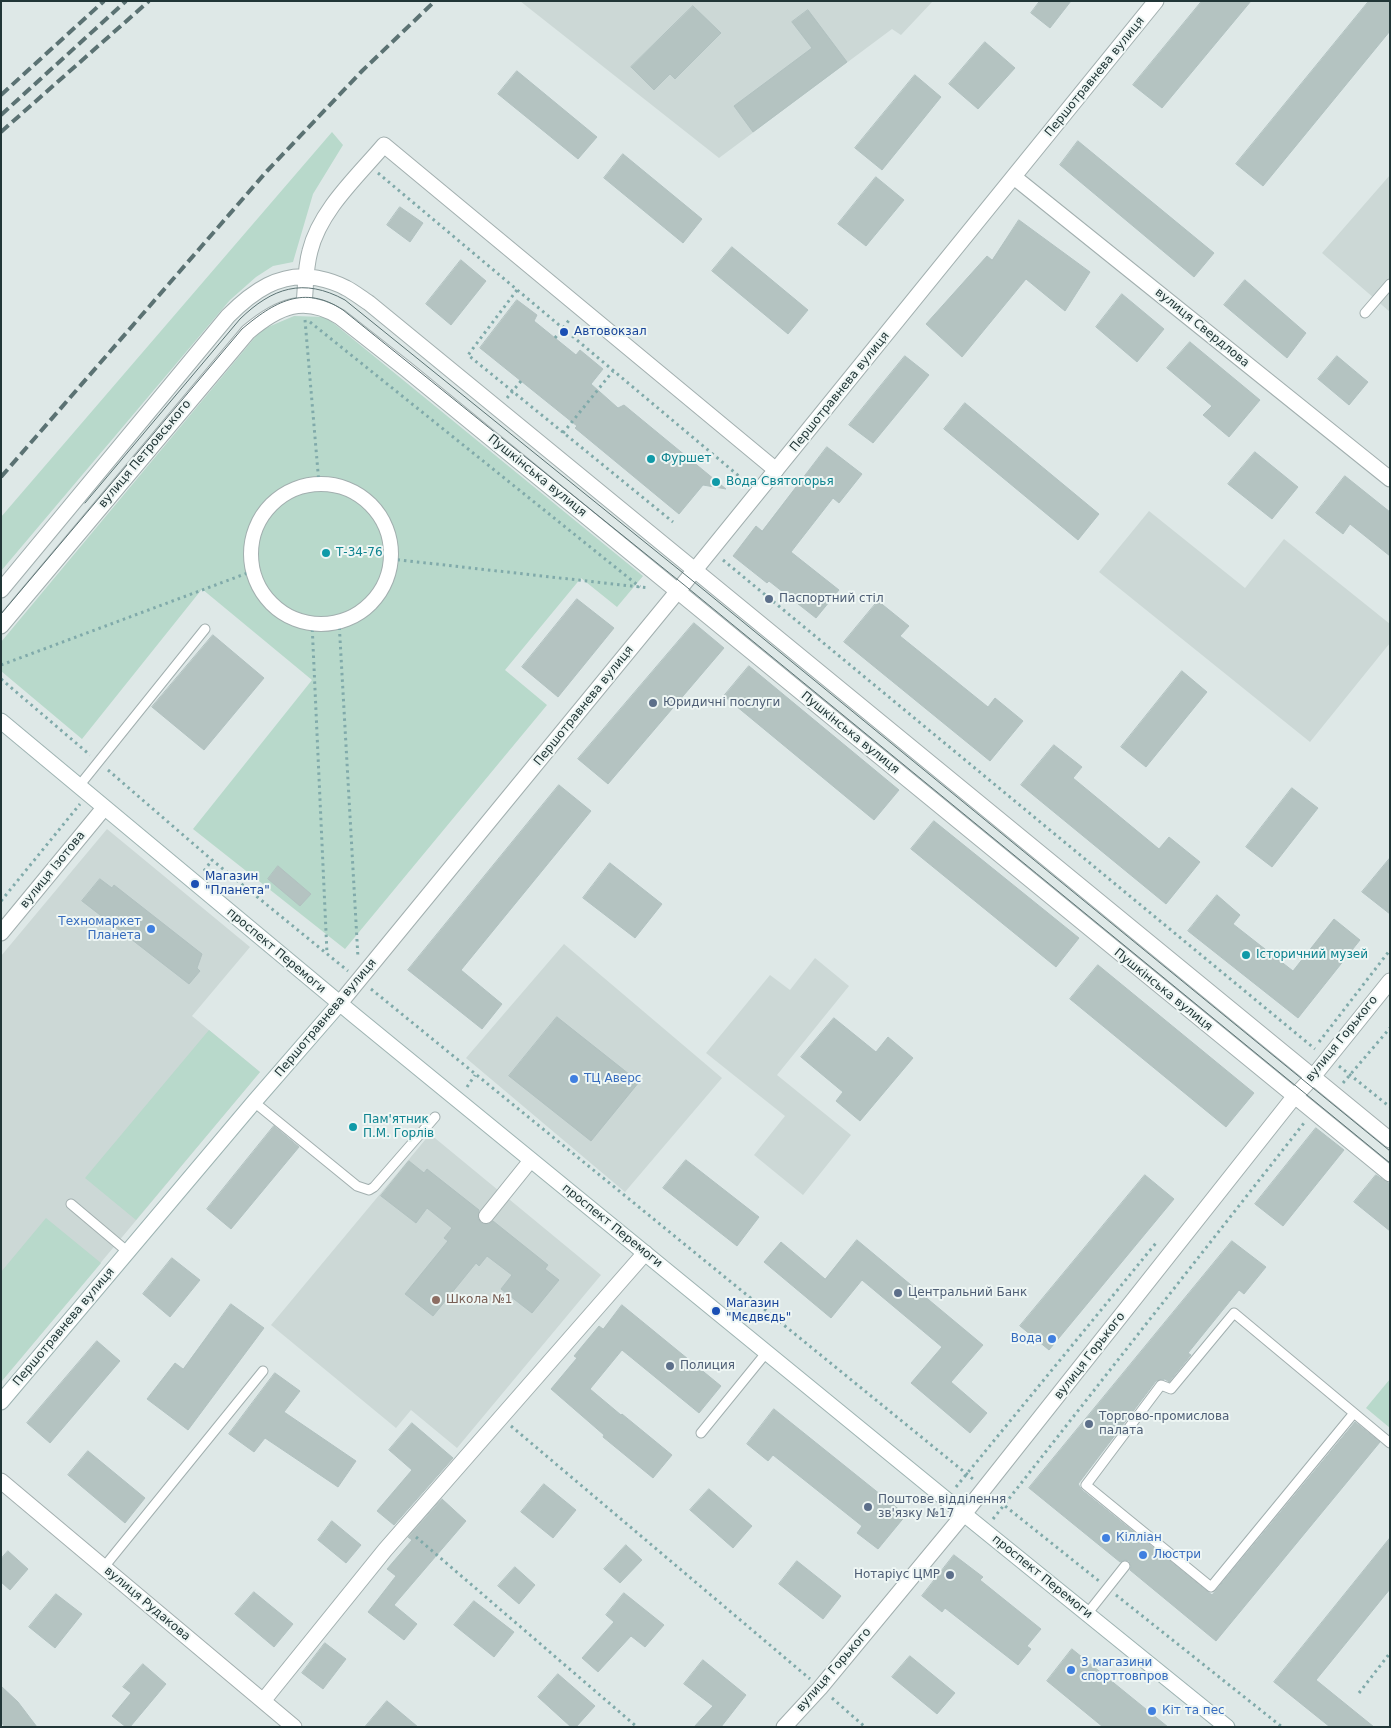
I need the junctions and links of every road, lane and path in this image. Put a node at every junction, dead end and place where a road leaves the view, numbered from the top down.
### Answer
1 (1156, 1) edge
2 (368, 165) junction
3 (1014, 177) junction
4 (305, 276) junction
5 (1390, 284) edge
6 (518, 290) junction
7 (580, 307) junction
8 (305, 311) junction
9 (1365, 313) dead end
10 (563, 328) junction
11 (555, 338) dead end
12 (613, 370) junction
13 (563, 433) junction
14 (776, 470) junction
15 (1390, 479) edge
16 (319, 484) junction
17 (758, 492) junction
18 (673, 522) dead end
19 (710, 550) junction
20 (391, 559) junction
21 (694, 569) junction
22 (253, 570) junction
23 (640, 588) junction
24 (650, 588) dead end
25 (1, 590) edge
26 (678, 592) junction
27 (338, 621) junction
28 (312, 623) junction
29 (1, 626) edge
30 (205, 629) dead end
31 (1, 664) edge
32 (1, 679) edge
33 (1, 721) edge
34 (98, 762) junction
35 (83, 790) junction
36 (104, 808) junction
37 (1, 901) edge
38 (1, 933) edge
39 (1390, 950) edge
40 (327, 954) junction
41 (360, 980) junction
42 (1390, 981) edge
43 (340, 1004) junction
44 (1390, 1028) edge
45 (1314, 1048) junction
46 (1328, 1058) junction
47 (1299, 1067) junction
48 (1350, 1076) junction
49 (1312, 1078) junction
50 (1331, 1093) junction
51 (1294, 1097) junction
52 (254, 1102) junction
53 (1390, 1107) edge
54 (1313, 1112) junction
55 (435, 1117) dead end
56 (1390, 1140) edge
57 (531, 1160) junction
58 (1390, 1174) edge
59 (71, 1204) dead end
60 (486, 1216) dead end
61 (1157, 1242) dead end
62 (128, 1252) junction
63 (645, 1253) junction
64 (766, 1352) junction
65 (264, 1371) dead end
66 (1, 1402) edge
67 (1354, 1413) junction
68 (501, 1418) junction
69 (702, 1433) dead end
70 (1390, 1443) edge
71 (966, 1474) junction
72 (1, 1481) edge
73 (984, 1489) junction
74 (946, 1499) junction
75 (1004, 1505) junction
76 (964, 1514) junction
77 (405, 1528) junction
78 (984, 1530) junction
79 (1125, 1566) dead end
80 (104, 1567) junction
81 (1108, 1588) junction
82 (1087, 1614) junction
83 (1390, 1653) edge
84 (820, 1688) junction
85 (1359, 1693) dead end
86 (263, 1701) junction
87 (294, 1727) edge
88 (637, 1727) edge
89 (784, 1727) edge
90 (865, 1727) edge
91 (1227, 1727) edge
92 (1282, 1727) edge

1 - 3 street, Першотравнева вулиця
2 - 4 street
2 - 6 path
2 - 7 street
3 - 14 street, Першотравнева вулиця
3 - 15 street, вулиця Свердлова
4 - 8 street
4 - 21 street
4 - 25 street, вулиця Петровського
5 - 9 lane
6 - 10 path
6 - 13 path
7 - 10 path
7 - 14 street
8 - 16 path
8 - 23 path
8 - 26 street, Пушкінська вулиця
8 - 29 street, вулиця Петровського
10 - 11 path
10 - 12 path
12 - 13 path
12 - 17 path
13 - 18 path
14 - 17 street, Першотравнева вулиця
16 - 20 street
16 - 22 street
17 - 19 street, Першотравнева вулиця
19 - 21 street, Першотравнева вулиця
19 - 45 path
20 - 23 path
20 - 27 street
21 - 26 street, Першотравнева вулиця
21 - 47 street
22 - 28 street
22 - 31 path
23 - 24 path
26 - 41 street, Першотравнева вулиця
26 - 51 street, Пушкінська вулиця
27 - 28 street
27 - 41 path
28 - 40 path
30 - 34 lane
32 - 34 path
33 - 35 street, проспект Перемоги
34 - 35 lane
34 - 40 path
35 - 36 street, проспект Перемоги
35 - 37 path
36 - 38 street, вулиця Ізотова
36 - 43 street, проспект Перемоги
39 - 45 path
40 - 41 path
41 - 43 street, Першотравнева вулиця
41 - 71 path
42 - 46 street, вулиця Горького
43 - 52 street, Першотравнева вулиця
43 - 57 street, проспект Перемоги
44 - 48 path
45 - 46 path
45 - 47 path
46 - 48 path
46 - 49 street, вулиця Горького
47 - 49 street
48 - 50 path
48 - 53 path
49 - 50 street
49 - 51 street, вулиця Горького
50 - 56 street
51 - 54 street, Пушкінська вулиця
51 - 73 street, вулиця Горького
52 - 55 lane
52 - 62 street, Першотравнева вулиця
54 - 58 street, Пушкінська вулиця
54 - 75 path
57 - 60 street
57 - 63 street, проспект Перемоги
59 - 62 lane
61 - 71 path
62 - 66 street, Першотравнева вулиця
63 - 64 street, проспект Перемоги
63 - 68 street
64 - 69 lane
64 - 74 street, проспект Перемоги
65 - 80 lane
67 - 67 lane
67 - 70 lane
68 - 77 street
68 - 84 path
71 - 73 path
71 - 74 path
72 - 80 street, вулиця Рудакова
73 - 75 path
73 - 76 street, вулиця Горького
74 - 76 street, проспект Перемоги
75 - 78 path
75 - 81 path
76 - 78 street, проспект Перемоги
76 - 84 street, вулиця Горького
77 - 86 street
77 - 88 path
78 - 82 street, проспект Перемоги
79 - 81 lane
80 - 86 street, вулиця Рудакова
81 - 82 lane
81 - 92 path
82 - 91 street, проспект Перемоги
83 - 85 path
84 - 89 street, вулиця Горького
84 - 90 path
86 - 87 street, вулиця Рудакова

